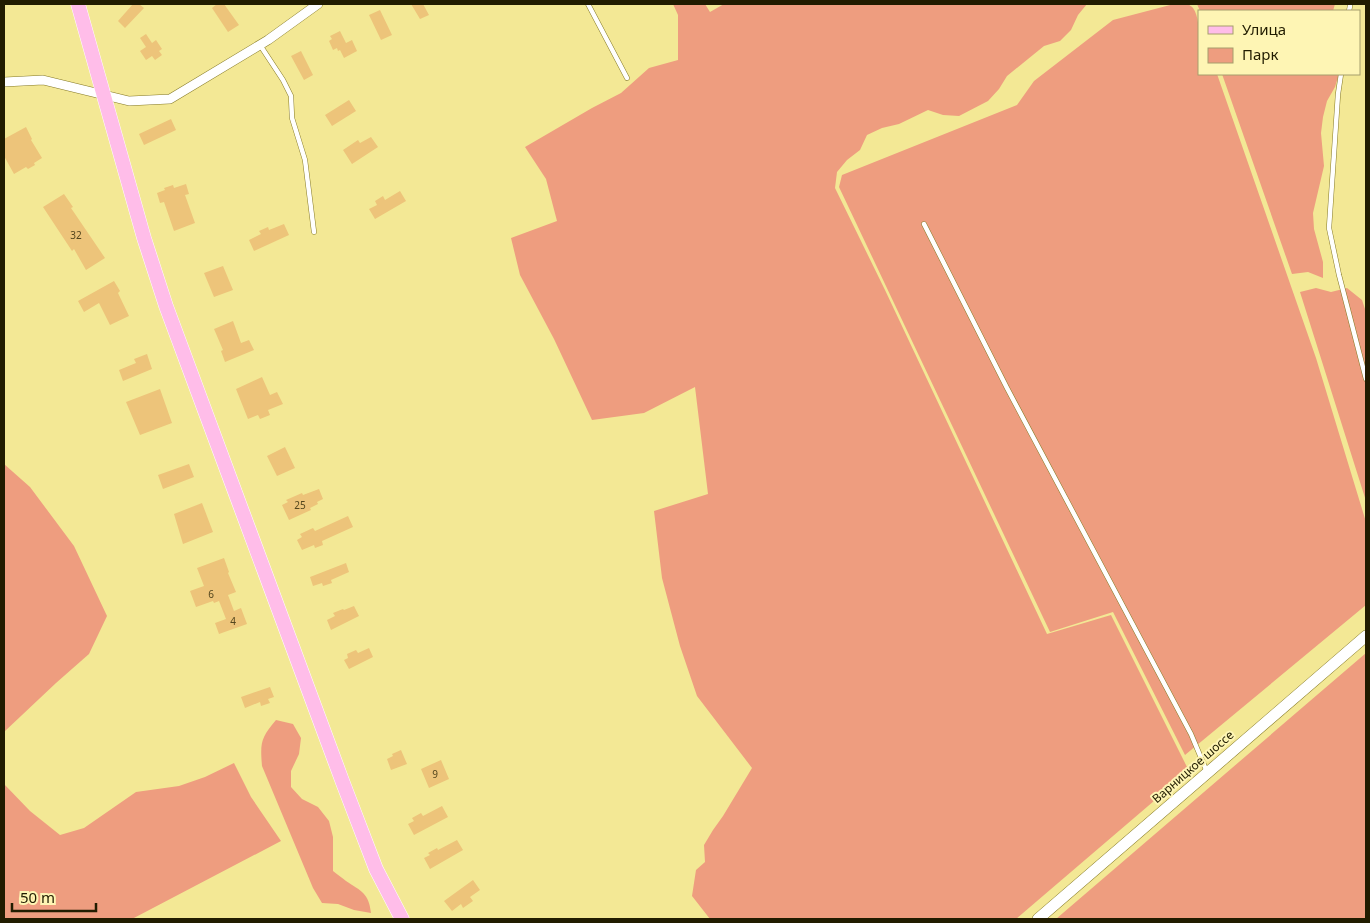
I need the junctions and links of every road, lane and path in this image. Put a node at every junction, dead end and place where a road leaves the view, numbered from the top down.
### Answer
1 (78, 4) edge
2 (318, 4) edge
3 (588, 4) edge
4 (259, 45) junction
5 (1341, 75) edge
6 (627, 78) dead end
7 (4, 82) edge
8 (103, 95) junction
9 (924, 224) dead end
10 (314, 232) dead end
11 (1366, 379) edge
12 (1366, 636) edge
13 (1207, 774) junction
14 (402, 919) edge
15 (1038, 919) edge

1 - 8 main road
2 - 4 street
3 - 6 lane
4 - 8 street
4 - 10 lane
5 - 11 lane
7 - 8 street
8 - 14 main road
9 - 13 lane
12 - 13 street, Варницкое шоссе
13 - 15 street, Варницкое шоссе

